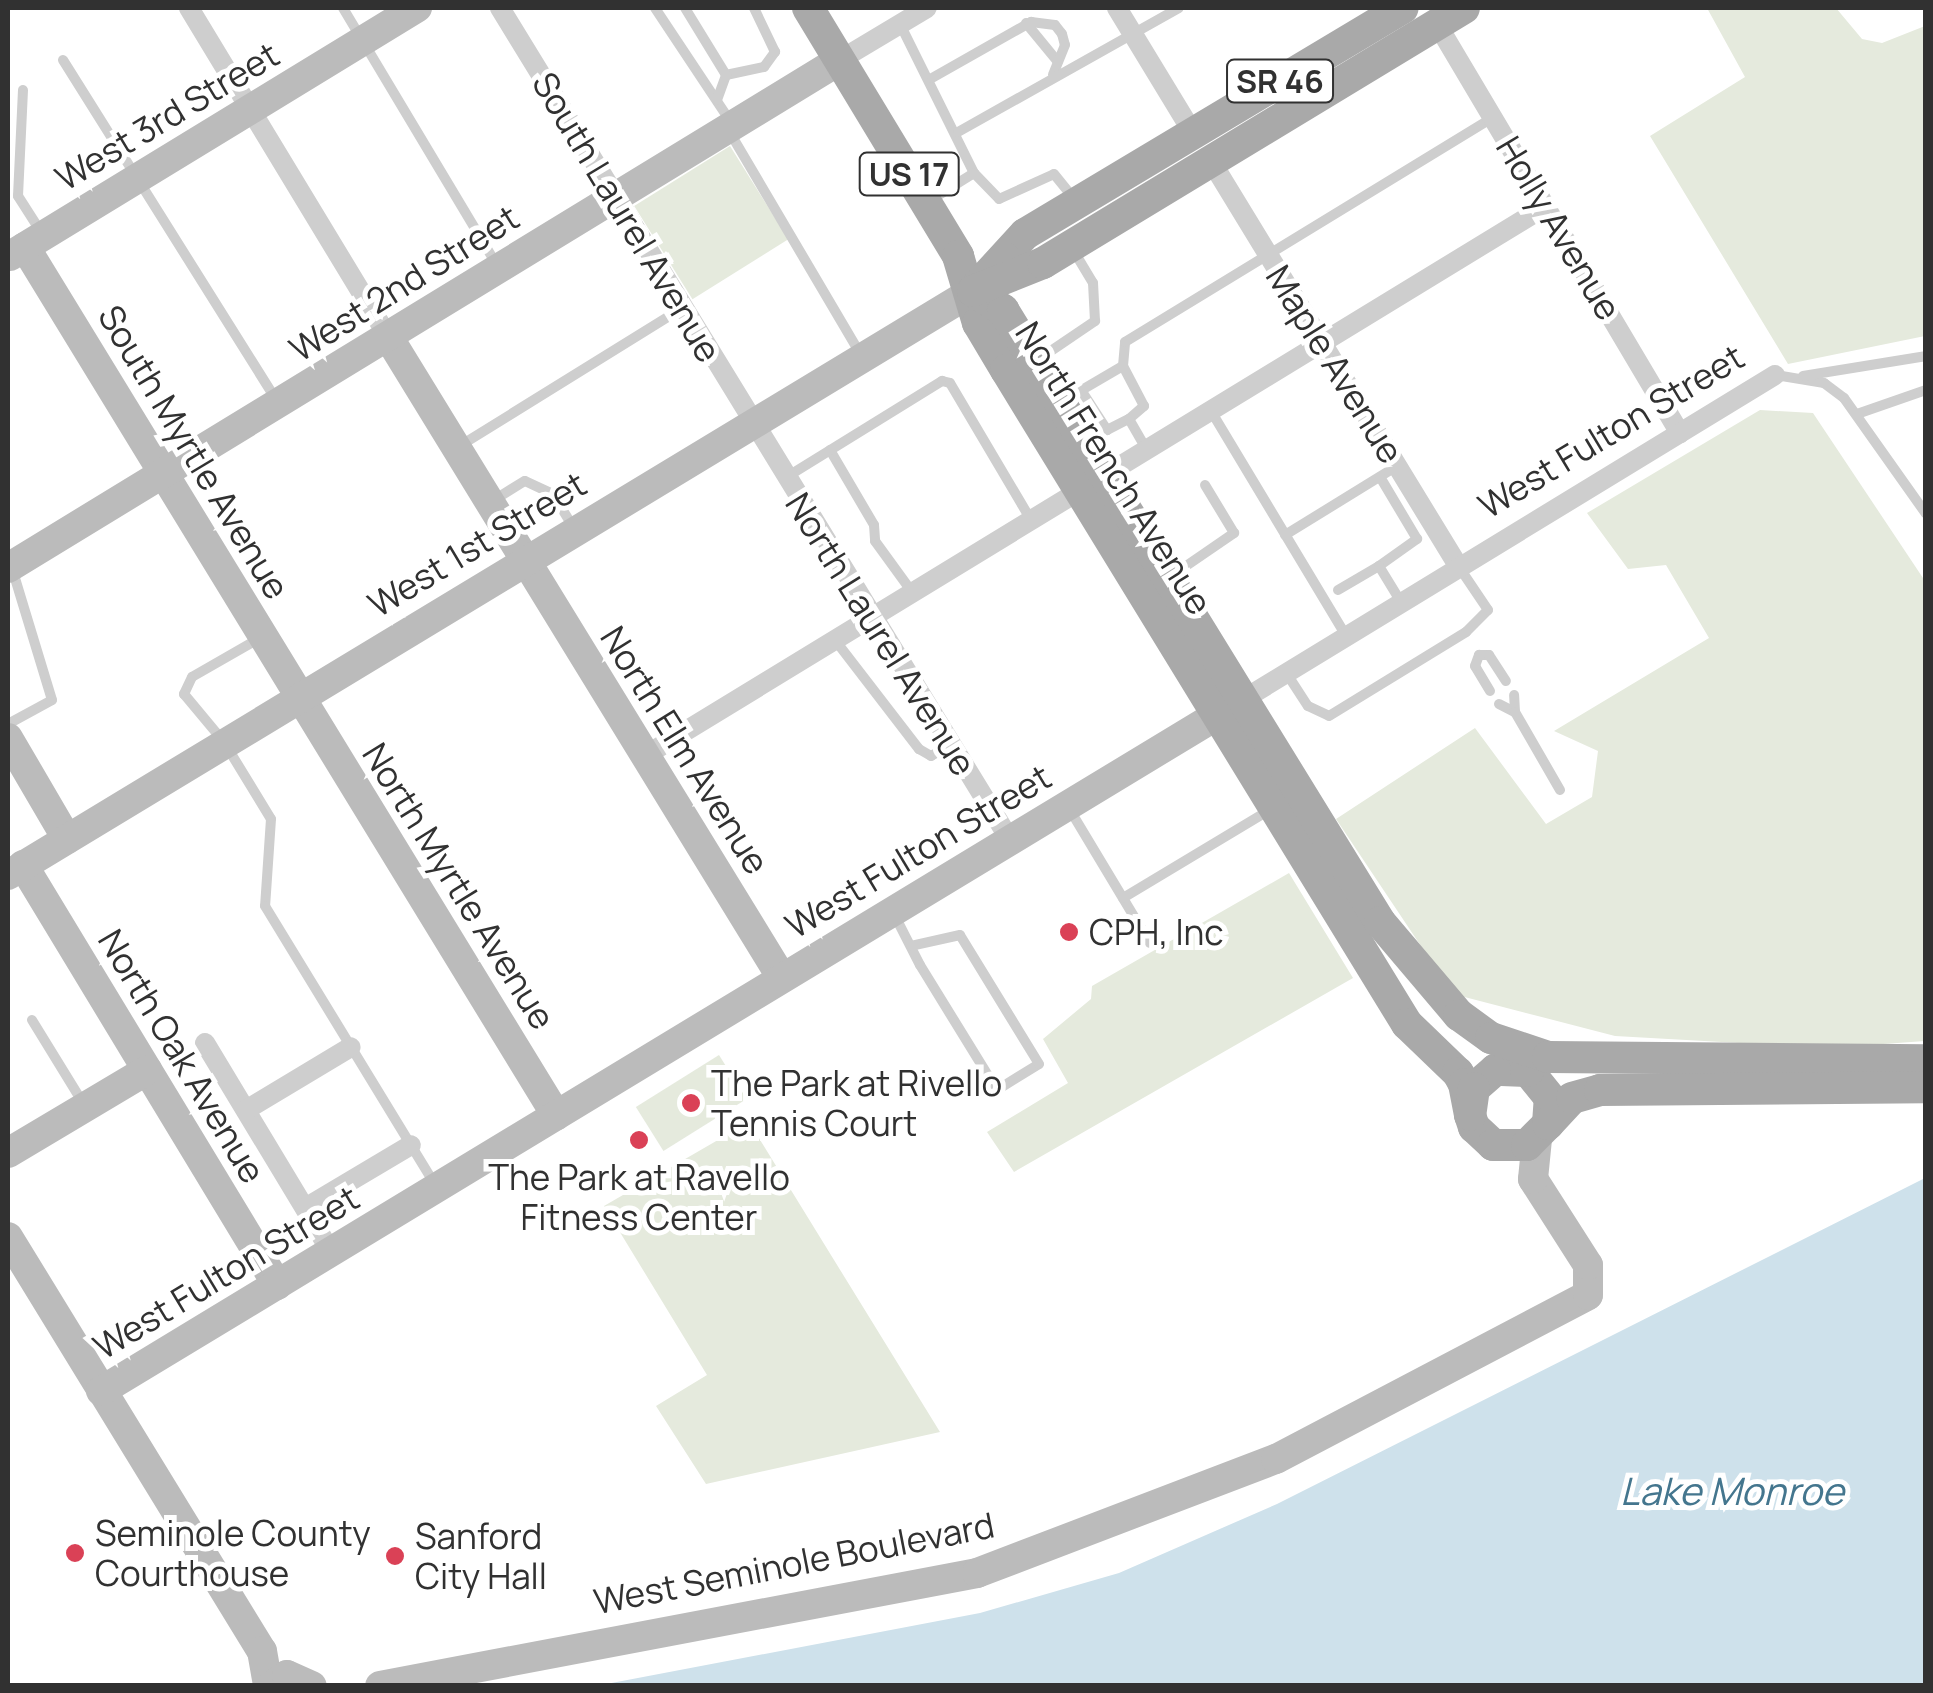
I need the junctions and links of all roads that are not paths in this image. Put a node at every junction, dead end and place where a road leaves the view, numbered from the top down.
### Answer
1 (189, 8) edge
2 (342, 8) edge
3 (416, 8) edge
4 (500, 8) edge
5 (655, 8) edge
6 (686, 8) edge
7 (754, 8) edge
8 (808, 8) edge
9 (927, 8) edge
10 (1117, 8) edge
11 (1179, 8) edge
12 (1402, 8) edge
13 (1440, 12) edge
14 (900, 24) junction
15 (1026, 24) junction
16 (1134, 35) junction
17 (362, 40) junction
18 (63, 60) dead end
19 (840, 60) junction
20 (1058, 62) junction
21 (726, 75) junction
22 (1054, 75) junction
23 (932, 78) junction
24 (23, 90) dead end
25 (250, 108) junction
26 (726, 117) junction
27 (1492, 118) junction
28 (958, 132) junction
29 (1193, 133) junction
30 (1211, 161) junction
31 (974, 172) junction
32 (134, 179) junction
33 (614, 196) junction
34 (926, 203) junction
35 (1077, 203) junction
36 (1546, 206) junction
37 (25, 246) edge
38 (1071, 246) junction
39 (1267, 254) junction
40 (499, 268) junction
41 (973, 291) junction
42 (681, 308) junction
43 (389, 338) junction
44 (1323, 344) junction
45 (1926, 356) edge
46 (864, 358) junction
47 (1035, 362) junction
48 (1122, 366) junction
49 (1775, 375) joint
50 (1801, 376) junction
51 (1926, 390) edge
52 (1071, 396) junction
53 (278, 404) junction
54 (1211, 411) junction
55 (1858, 414) junction
56 (1128, 419) junction
57 (754, 426) junction
58 (1680, 432) junction
59 (457, 448) junction
60 (830, 450) junction
61 (1147, 450) junction
62 (1389, 471) junction
63 (163, 473) junction
64 (784, 478) junction
65 (1093, 481) junction
66 (1205, 485) dead end
67 (490, 502) junction
68 (1926, 514) edge
69 (1031, 520) junction
70 (575, 530) junction
71 (1285, 535) junction
72 (526, 560) junction
73 (9, 566) edge
74 (1378, 566) junction
75 (1459, 567) junction
76 (1169, 578) junction
77 (1338, 590) dead end
78 (912, 592) junction
79 (1401, 602) junction
80 (868, 618) junction
81 (1466, 632) junction
82 (263, 636) junction
83 (1346, 636) junction
84 (834, 639) junction
85 (1480, 655) junction
86 (1286, 673) junction
87 (1506, 681) dead end
88 (1490, 690) dead end
89 (1514, 695) dead end
90 (300, 696) junction
91 (1499, 704) dead end
92 (1232, 707) junction
93 (1515, 712) junction
94 (8, 724) edge
95 (8, 738) edge
96 (224, 742) junction
97 (950, 746) junction
98 (643, 757) junction
99 (1560, 790) dead end
100 (1066, 805) junction
101 (1274, 807) junction
102 (67, 838) junction
103 (1010, 840) junction
104 (15, 870) edge
105 (1124, 898) junction
106 (892, 911) junction
107 (1150, 943) dead end
108 (911, 946) junction
109 (782, 978) junction
110 (32, 1020) dead end
111 (205, 1043) dead end
112 (351, 1047) junction
113 (1926, 1060) edge
114 (1523, 1065) junction
115 (147, 1070) junction
116 (1831, 1070) junction
117 (1926, 1070) edge
118 (1926, 1087) edge
119 (1880, 1088) junction
120 (85, 1107) junction
121 (246, 1110) junction
122 (556, 1115) junction
123 (1470, 1115) junction
124 (1543, 1131) junction
125 (411, 1145) junction
126 (1492, 1145) junction
127 (8, 1153) edge
128 (437, 1188) junction
129 (305, 1208) junction
130 (8, 1237) edge
131 (331, 1252) junction
132 (1581, 1254) junction
133 (277, 1284) junction
134 (101, 1392) junction
135 (296, 1683) edge
136 (380, 1686) edge

1 - 25 street
2 - 17 lane
3 - 17 street, West 3rd Street
4 - 33 street, South Laurel Avenue
5 - 26 lane
6 - 21 lane
7 - 21 lane
8 - 19 main road, US 17
9 - 14 street
10 - 16 street
11 - 16 lane
12 - 29 main road, West 1st Street / SR 46
13 - 27 street, Holly Avenue
13 - 30 main road, West 1st Street / SR 46
14 - 19 street
14 - 23 lane
15 - 20 lane
15 - 20 lane
15 - 23 lane
16 - 22 lane
16 - 29 street
17 - 25 street, West 3rd Street
17 - 40 lane
18 - 32 lane
19 - 26 street, West 2nd Street
19 - 34 main road, US 17
20 - 22 lane
21 - 26 lane
22 - 28 lane
23 - 28 lane
24 - 37 lane
25 - 32 street, West 3rd Street
25 - 43 street
26 - 33 street, West 2nd Street
26 - 46 lane
27 - 36 street, Holly Avenue
27 - 39 lane
28 - 31 lane
29 - 35 main road, West 1st Street / SR 46
30 - 38 main road, West 1st Street / SR 46
30 - 39 street, Maple Avenue
31 - 34 lane
31 - 35 lane
32 - 37 street, West 3rd Street
32 - 53 lane
33 - 40 street, West 2nd Street
33 - 42 street, South Laurel Avenue
34 - 41 main road, US 17
35 - 41 main road, West 1st Street / SR 46
36 - 44 street
36 - 58 street, Holly Avenue
37 - 63 street, South Myrtle Avenue
38 - 41 main road, West 1st Street / SR 46
38 - 47 lane
39 - 44 street, Maple Avenue
39 - 48 lane
40 - 43 street, West 2nd Street
41 - 46 street, West 1st Street
41 - 47 main road, North French Avenue
41 - 65 main road, North French Avenue
42 - 57 street, South Laurel Avenue
42 - 59 lane
43 - 53 street, West 2nd Street
43 - 59 street, North Elm Avenue
44 - 54 street
44 - 62 street, Maple Avenue
45 - 50 lane, West Fulton Street
46 - 57 street, West 1st Street
47 - 52 main road, North French Avenue
48 - 52 lane
48 - 56 lane
49 - 50 lane, West Fulton Street
49 - 58 street, West Fulton Street
50 - 55 lane
51 - 55 lane
52 - 56 lane
52 - 65 main road, North French Avenue
53 - 63 street, West 2nd Street
54 - 61 street
54 - 71 lane
55 - 68 lane
56 - 61 lane
57 - 64 street, North Laurel Avenue
57 - 70 street, West 1st Street
58 - 75 street, West Fulton Street
59 - 67 street, North Elm Avenue
60 - 64 lane
60 - 69 lane
60 - 78 lane
61 - 65 street
62 - 71 lane
62 - 74 lane
62 - 75 street, Maple Avenue
63 - 73 street, West 2nd Street
63 - 82 street, South Myrtle Avenue
64 - 80 street, North Laurel Avenue
65 - 69 street
65 - 76 main road, North French Avenue
65 - 92 main road, North French Avenue
66 - 76 lane
67 - 70 lane
67 - 72 street, North Elm Avenue
69 - 78 street
70 - 72 street, West 1st Street
71 - 83 lane
72 - 90 street, West 1st Street
72 - 98 street, North Elm Avenue
73 - 94 lane
74 - 77 lane
74 - 79 lane
75 - 79 street, West Fulton Street
75 - 81 lane
76 - 92 main road, North French Avenue
78 - 80 street
79 - 83 street, West Fulton Street
80 - 84 street
80 - 97 street, North Laurel Avenue
81 - 85 lane
81 - 86 lane
82 - 90 street, South Myrtle Avenue
82 - 96 lane
83 - 86 street, West Fulton Street
84 - 97 lane
84 - 98 street
85 - 87 lane
85 - 88 lane
86 - 92 street, West Fulton Street
89 - 93 lane
90 - 96 street, West 1st Street
90 - 122 street, North Myrtle Avenue
91 - 93 lane
92 - 100 street, West Fulton Street
92 - 101 main road, North French Avenue
92 - 114 main road, North French Avenue
93 - 99 lane
95 - 102 street
96 - 102 street, West 1st Street
96 - 112 lane
97 - 103 street, North Laurel Avenue
98 - 109 street, North Elm Avenue
100 - 103 street, West Fulton Street
100 - 105 lane
101 - 105 lane
101 - 123 main road, North French Avenue
102 - 104 street, West 1st Street
103 - 106 street, West Fulton Street
104 - 115 street, North Oak Avenue
105 - 107 lane
106 - 108 lane
106 - 109 street, West Fulton Street
108 - 108 lane
109 - 122 street, West Fulton Street
110 - 120 lane
111 - 121 street
112 - 121 street
112 - 125 lane
113 - 116 main road
114 - 116 main road
114 - 123 main road
114 - 124 main road
115 - 120 street
115 - 133 street, North Oak Avenue
116 - 119 main road
116 - 124 main road
117 - 119 main road
118 - 119 main road
120 - 127 street
121 - 129 street
122 - 128 street, West Fulton Street
123 - 126 main road, North French Avenue
124 - 126 main road
124 - 132 street
125 - 128 lane
125 - 129 street
126 - 132 street, North French Avenue
128 - 131 street, West Fulton Street
129 - 131 street
130 - 134 street
131 - 133 street, West Fulton Street
132 - 136 street, West Seminole Boulevard
133 - 134 street, West Fulton Street
134 - 135 street

